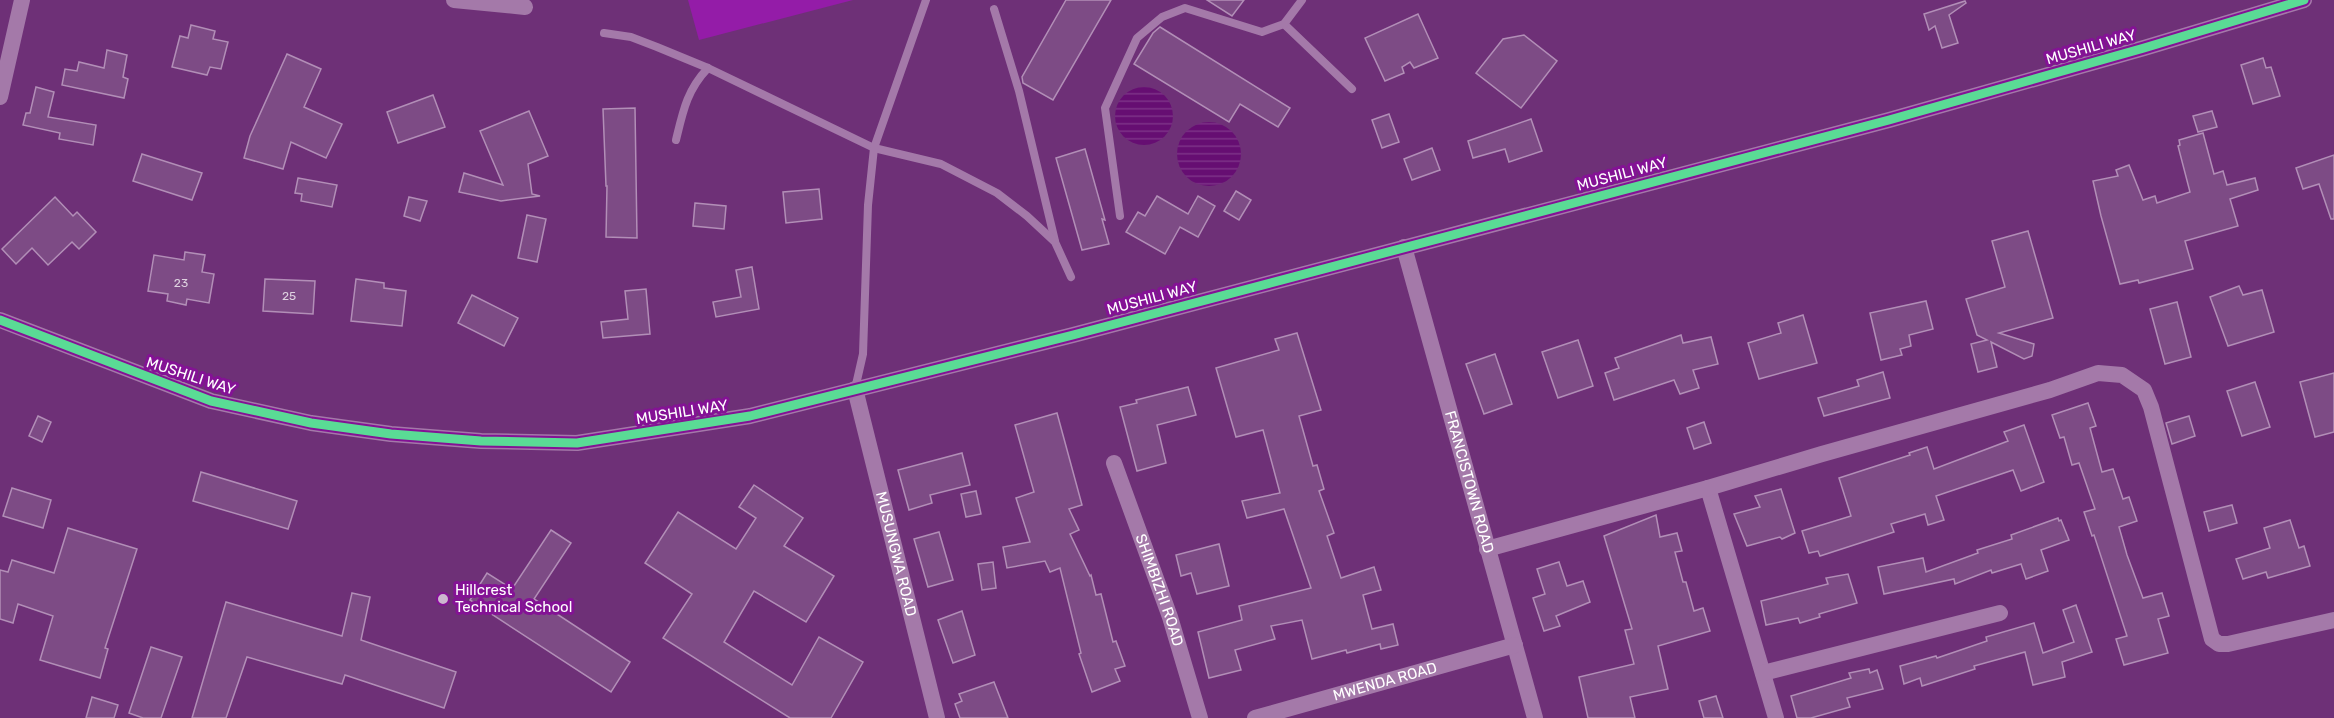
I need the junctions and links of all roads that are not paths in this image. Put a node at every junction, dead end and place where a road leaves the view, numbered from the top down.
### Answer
1 (22, 0) edge
2 (454, 0) edge
3 (926, 0) edge
4 (1302, 0) edge
5 (2304, 0) edge
6 (525, 7) dead end
7 (994, 9) dead end
8 (1284, 24) junction
9 (604, 33) dead end
10 (708, 68) junction
11 (1352, 89) dead end
12 (0, 97) edge
13 (676, 140) dead end
14 (874, 148) junction
15 (1120, 216) dead end
16 (1055, 242) junction
17 (1404, 247) junction
18 (1071, 278) dead end
19 (0, 320) edge
20 (855, 389) junction
21 (1114, 463) dead end
22 (1708, 488) junction
23 (1487, 549) junction
24 (2000, 613) dead end
25 (2334, 620) edge
26 (1515, 645) junction
27 (1763, 673) junction
28 (937, 718) edge
29 (1200, 718) edge
30 (1255, 718) edge
31 (1535, 718) edge
32 (1776, 718) edge

1 - 12 street
2 - 6 street
3 - 14 lane
4 - 8 lane
5 - 17 street, MUSHILI WAY
7 - 16 lane
8 - 11 lane
8 - 15 lane
9 - 10 lane
10 - 13 lane
10 - 14 lane
14 - 16 lane
14 - 20 lane
16 - 18 lane
17 - 20 street, MUSHILI WAY
17 - 23 street, FRANCISTOWN ROAD
19 - 20 street, MUSHILI WAY
20 - 28 street, MUSUNGWA ROAD
21 - 29 street, SHIMBIZHI ROAD
22 - 23 street
22 - 25 street
22 - 27 street
23 - 26 street, FRANCISTOWN ROAD
24 - 27 street
26 - 30 street, MWENDA ROAD
26 - 31 street, FRANCISTOWN ROAD
27 - 32 street

